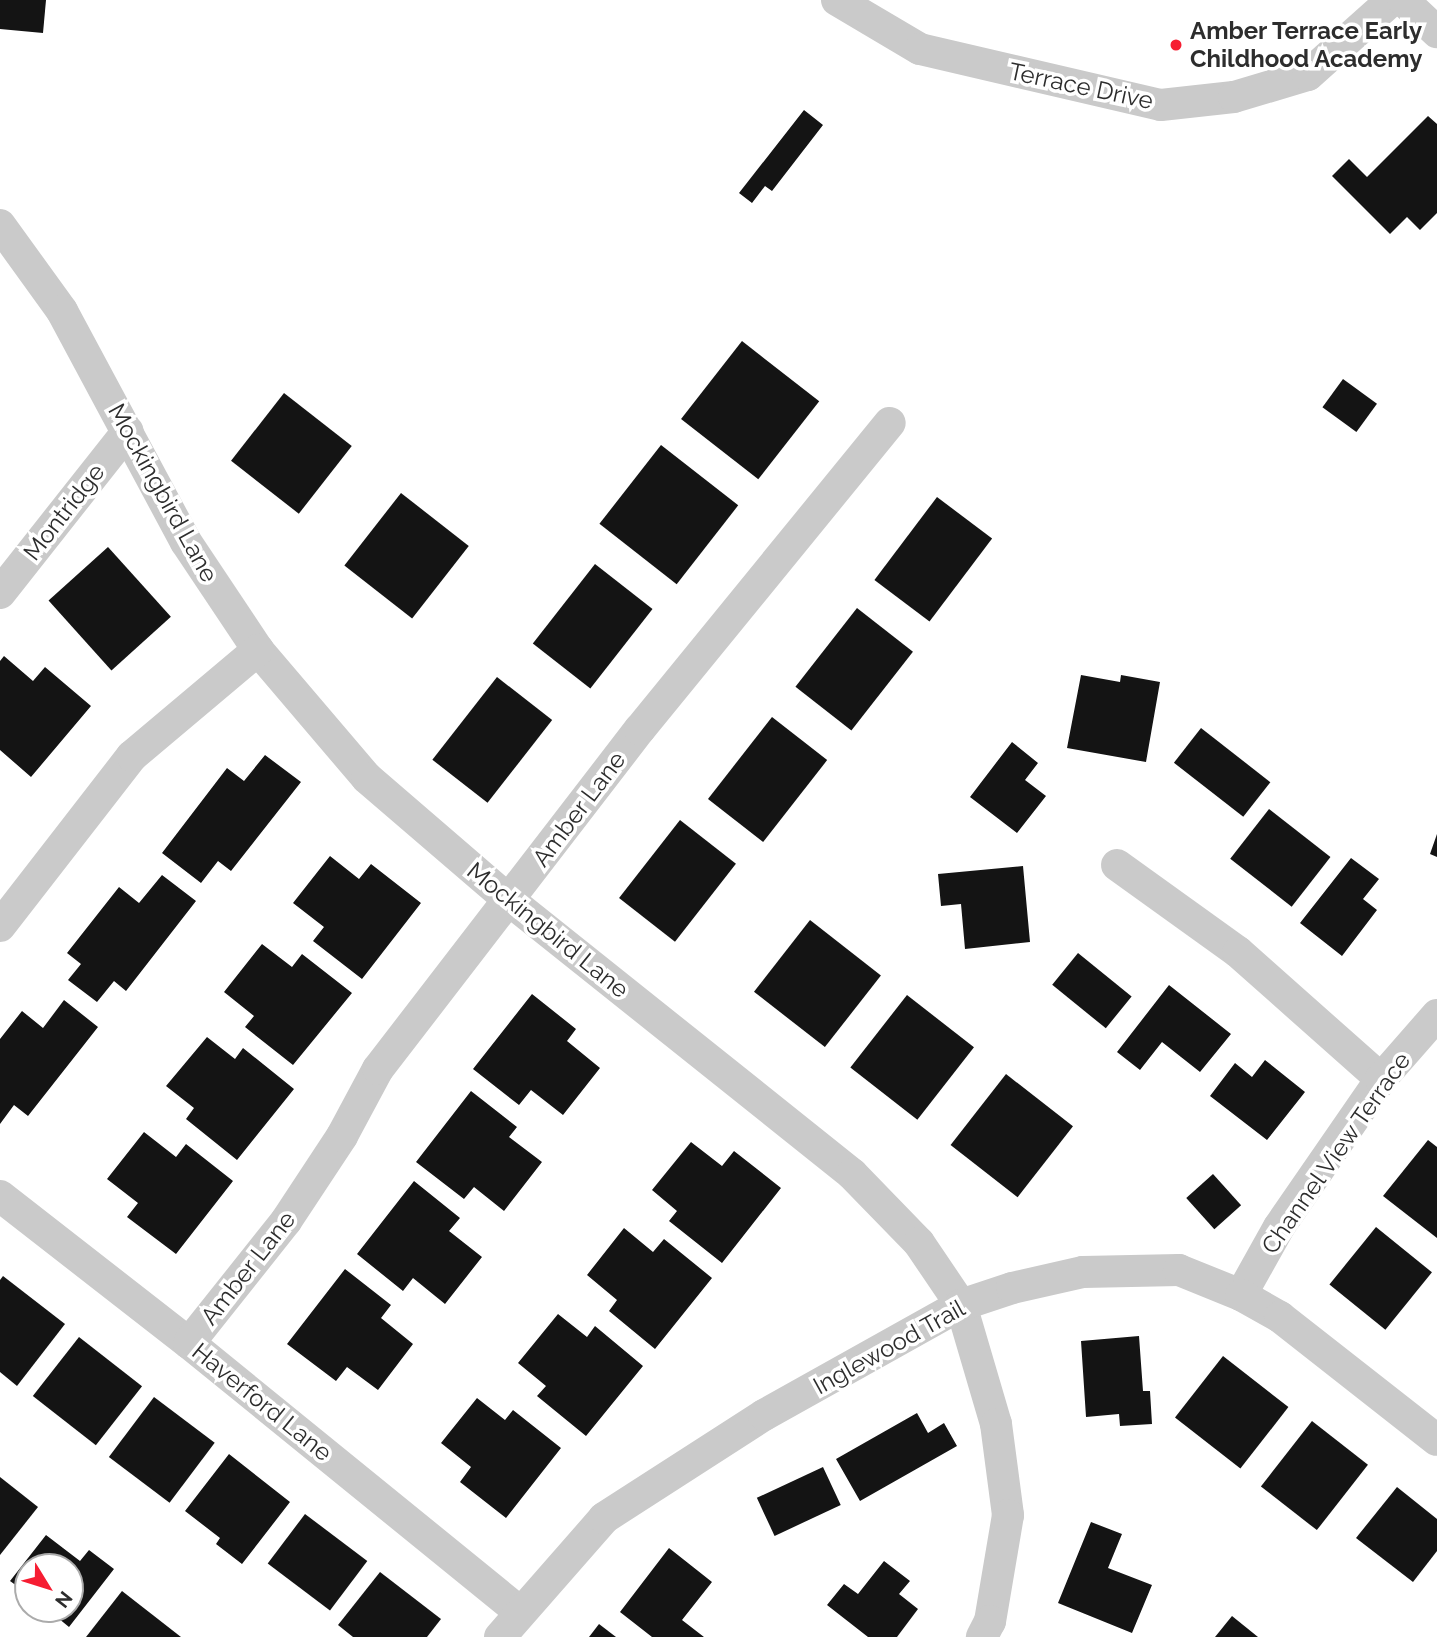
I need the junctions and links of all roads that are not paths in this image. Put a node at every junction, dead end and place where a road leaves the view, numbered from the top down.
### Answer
1 (837, 0) edge
2 (1392, 0) edge
3 (1403, 0) edge
4 (1437, 32) edge
5 (0, 225) edge
6 (890, 423) dead end
7 (128, 431) junction
8 (0, 593) edge
9 (258, 650) junction
10 (1117, 865) dead end
11 (509, 900) junction
12 (0, 926) edge
13 (1437, 1015) edge
14 (1381, 1079) junction
15 (0, 1196) edge
16 (1241, 1296) junction
17 (961, 1305) junction
18 (189, 1343) junction
19 (1437, 1440) edge
20 (520, 1612) junction
21 (500, 1637) edge
22 (982, 1637) edge

1 - 2 street, Terrace Drive
3 - 4 street
5 - 7 street, Mockingbird Lane
6 - 11 street, Amber Lane
7 - 8 street, Montridge
7 - 9 street, Mockingbird Lane
9 - 11 street, Mockingbird Lane
9 - 12 street
10 - 14 street
11 - 17 street, Mockingbird Lane
11 - 18 street, Amber Lane
13 - 14 street, Channel View Terrace
14 - 16 street, Channel View Terrace
15 - 18 street, Haverford Lane
16 - 17 street, Inglewood Trail
16 - 19 street, Inglewood Trail
17 - 20 street, Inglewood Trail
17 - 22 street, Mockingbird Lane
18 - 20 street, Haverford Lane
20 - 21 street, Inglewood Trail

